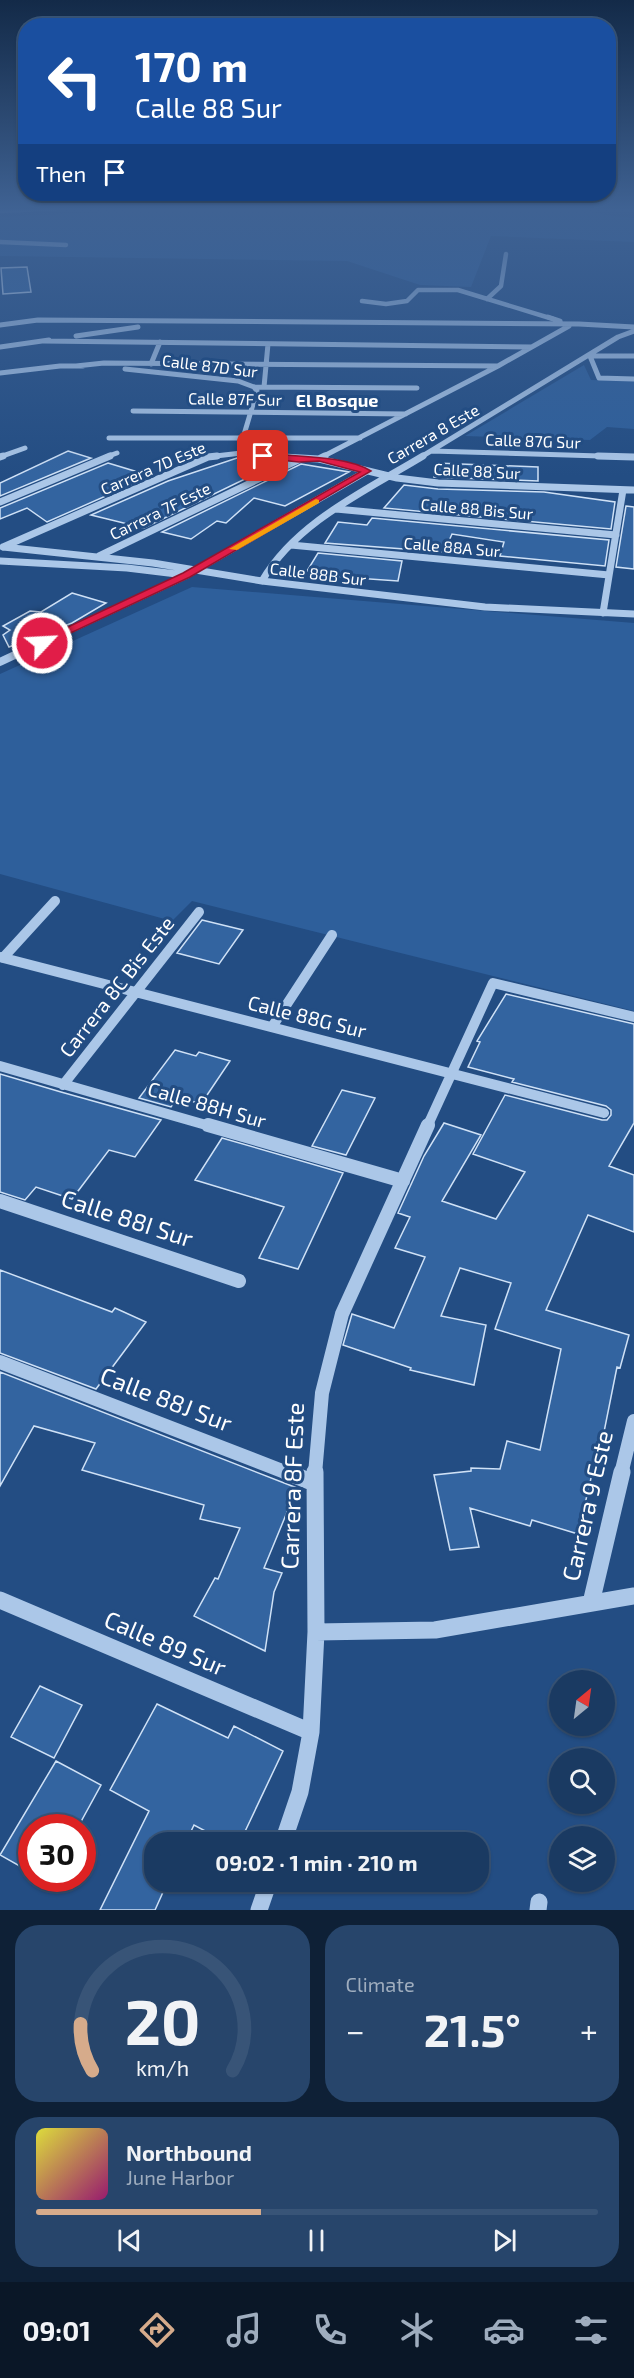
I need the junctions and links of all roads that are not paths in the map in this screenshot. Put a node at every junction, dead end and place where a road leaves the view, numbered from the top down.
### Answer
1 (411, 297) edge
2 (481, 297) edge
3 (491, 297) edge
4 (487, 299) junction
5 (362, 301) dead end
6 (168, 322) junction
7 (338, 323) junction
8 (0, 325) edge
9 (572, 325) junction
10 (634, 329) edge
11 (618, 337) junction
12 (634, 337) edge
13 (43, 341) junction
14 (160, 342) junction
15 (268, 344) junction
16 (336, 344) junction
17 (0, 346) edge
18 (532, 347) junction
19 (590, 356) junction
20 (634, 356) edge
21 (151, 364) junction
22 (266, 364) junction
23 (76, 366) junction
24 (498, 366) junction
25 (0, 373) edge
26 (634, 379) edge
27 (254, 387) junction
28 (264, 387) junction
29 (417, 388) dead end
30 (133, 411) dead end
31 (251, 412) junction
32 (409, 414) junction
33 (109, 438) dead end
34 (243, 438) junction
35 (363, 438) junction
36 (25, 448) dead end
37 (430, 451) junction
38 (250, 452) junction
39 (117, 453) dead end
40 (0, 457) edge
41 (634, 458) edge
42 (319, 459) junction
43 (299, 460) junction
44 (367, 471) junction
45 (387, 476) junction
46 (623, 490) junction
47 (634, 490) edge
48 (0, 502) edge
49 (336, 509) junction
50 (616, 535) junction
51 (291, 545) junction
52 (1, 546) edge
53 (98, 556) junction
54 (0, 561) edge
55 (197, 570) junction
56 (187, 575) junction
57 (609, 575) junction
58 (262, 581) junction
59 (603, 613) junction
60 (634, 614) edge
61 (0, 662) edge
62 (55, 901) dead end
63 (199, 912) dead end
64 (332, 935) dead end
65 (2, 957) edge
66 (136, 992) junction
67 (634, 1017) edge
68 (272, 1027) junction
69 (0, 1066) edge
70 (452, 1074) junction
71 (63, 1085) junction
72 (604, 1113) dead end
73 (403, 1181) junction
74 (0, 1201) edge
75 (239, 1281) dead end
76 (0, 1362) edge
77 (634, 1421) edge
78 (314, 1483) junction
79 (634, 1596) edge
80 (0, 1600) edge
81 (591, 1603) junction
82 (316, 1632) junction
83 (311, 1732) junction
84 (286, 1832) edge
85 (265, 1892) edge
86 (259, 1910) edge

1 - 5 street
2 - 4 street
3 - 4 street
4 - 9 street
6 - 7 street
6 - 8 street
6 - 13 street
7 - 9 street
7 - 16 street
9 - 10 street
9 - 18 street
10 - 11 street, Carrera 8 Este
11 - 12 street
11 - 19 street, Carrera 8 Este
13 - 14 street
13 - 17 street
14 - 15 street
14 - 21 street
15 - 16 street
15 - 22 street
16 - 18 street
18 - 24 street
19 - 20 street
19 - 26 street
19 - 37 street, Carrera 8 Este
21 - 22 street
21 - 23 street
22 - 24 street
22 - 28 street
23 - 25 street, Calle 87D Sur
23 - 27 street, Calle 87D Sur
24 - 32 street
27 - 28 street, Calle 87D Sur
27 - 31 street
28 - 29 street, Calle 87D Sur
30 - 31 street, Calle 87F Sur
31 - 32 street, Calle 87F Sur
31 - 34 street
32 - 35 street
33 - 34 street
34 - 35 street
34 - 38 street
35 - 42 street
36 - 40 street
37 - 41 street, Calle 87G Sur
37 - 45 street, Carrera 8 Este
38 - 43 street, Calle 88 Sur
38 - 52 street, Carrera 7D Este
39 - 48 street
42 - 43 street, Calle 88 Sur
42 - 44 street, Calle 88 Sur
43 - 53 street, Carrera 7F Este
44 - 45 street, Calle 88 Sur
44 - 55 street, Carrera 8 Este
45 - 46 street, Calle 88 Sur
45 - 49 street, Carrera 8 Este
46 - 47 street, Calle 88 Sur
46 - 50 street
49 - 50 street, Calle 88 Bis Sur
49 - 51 street, Carrera 8 Este
50 - 57 street
51 - 57 street, Calle 88A Sur
51 - 58 street, Carrera 8 Este
52 - 53 street, Calle 88B Sur
53 - 55 street, Calle 88B Sur
54 - 56 street
55 - 56 street, Carrera 8 Este
55 - 58 street, Calle 88B Sur
56 - 61 street, Carrera 8 Este
57 - 59 street
58 - 59 street, Calle 88B Sur
59 - 60 street, Calle 88B Sur
62 - 65 street
63 - 66 street, Carrera 8C Bis Este
64 - 68 street
65 - 66 street, Calle 88G Sur
66 - 68 street, Calle 88G Sur
66 - 71 street, Carrera 8C Bis Este
67 - 70 street, Carrera 8F Este
68 - 70 street, Calle 88G Sur
69 - 71 street, Calle 88H Sur
70 - 72 street, Calle 88G Sur
70 - 73 street, Carrera 8F Este
71 - 73 street, Calle 88H Sur
73 - 78 street, Carrera 8F Este
74 - 75 street, Calle 88I Sur
76 - 78 street, Calle 88J Sur
77 - 81 street, Carrera 9 Este
78 - 82 street, Carrera 8F Este
79 - 81 street
80 - 83 street, Calle 89 Sur
81 - 82 street
82 - 83 street, Carrera 8F Este
83 - 84 street, Carrera 8F Este
85 - 86 street

